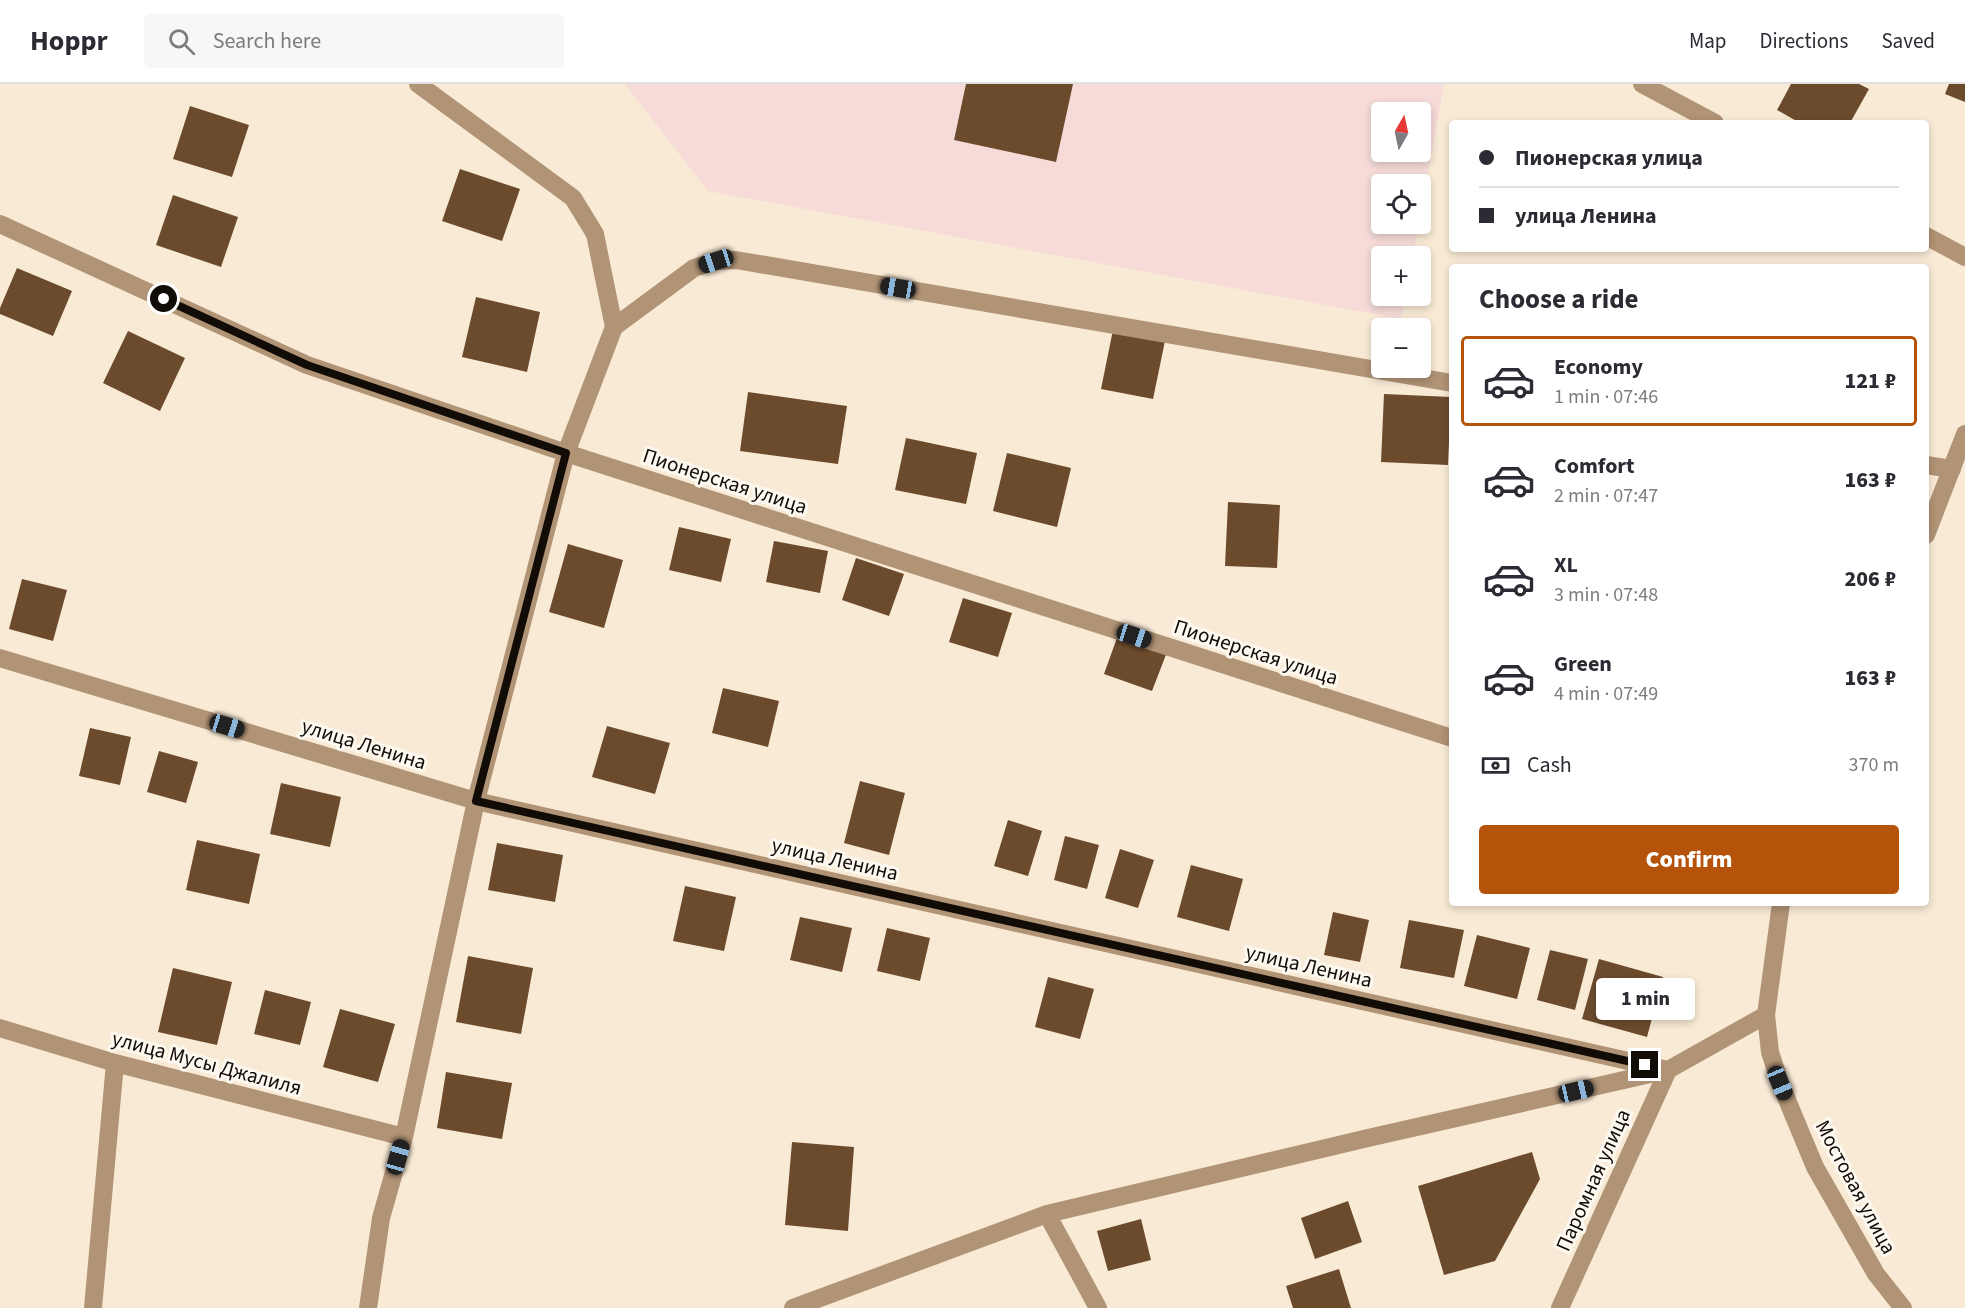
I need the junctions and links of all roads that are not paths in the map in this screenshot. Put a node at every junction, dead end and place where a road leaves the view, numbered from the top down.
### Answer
1 (418, 84) edge
2 (1642, 84) edge
3 (1709, 120) edge
4 (0, 224) edge
5 (1929, 238) edge
6 (1965, 257) edge
7 (614, 327) junction
8 (1449, 382) edge
9 (1965, 434) edge
10 (566, 453) junction
11 (1929, 465) edge
12 (1952, 469) junction
13 (1929, 526) edge
14 (0, 658) edge
15 (1449, 737) edge
16 (476, 801) junction
17 (1781, 906) edge
18 (1767, 1016) junction
19 (0, 1028) edge
20 (115, 1063) junction
21 (1668, 1070) junction
22 (404, 1137) junction
23 (1047, 1214) junction
24 (93, 1308) edge
25 (368, 1308) edge
26 (793, 1308) edge
27 (1098, 1308) edge
28 (1560, 1308) edge
29 (1903, 1308) edge

1 - 7 street
2 - 3 street
4 - 10 street, Пионерская улица
5 - 6 street
7 - 8 street
7 - 10 street
9 - 12 street
10 - 15 street, Пионерская улица
10 - 16 street
11 - 12 street
12 - 13 street
14 - 16 street, улица Ленина
16 - 21 street, улица Ленина
16 - 22 street
17 - 18 street, Мостовая улица
18 - 21 street
18 - 29 street, Мостовая улица
19 - 20 street, улица Мусы Джалиля
20 - 22 street, улица Мусы Джалиля
20 - 24 street
21 - 23 street
21 - 28 street, Паромная улица
22 - 25 street
23 - 26 street
23 - 27 street

